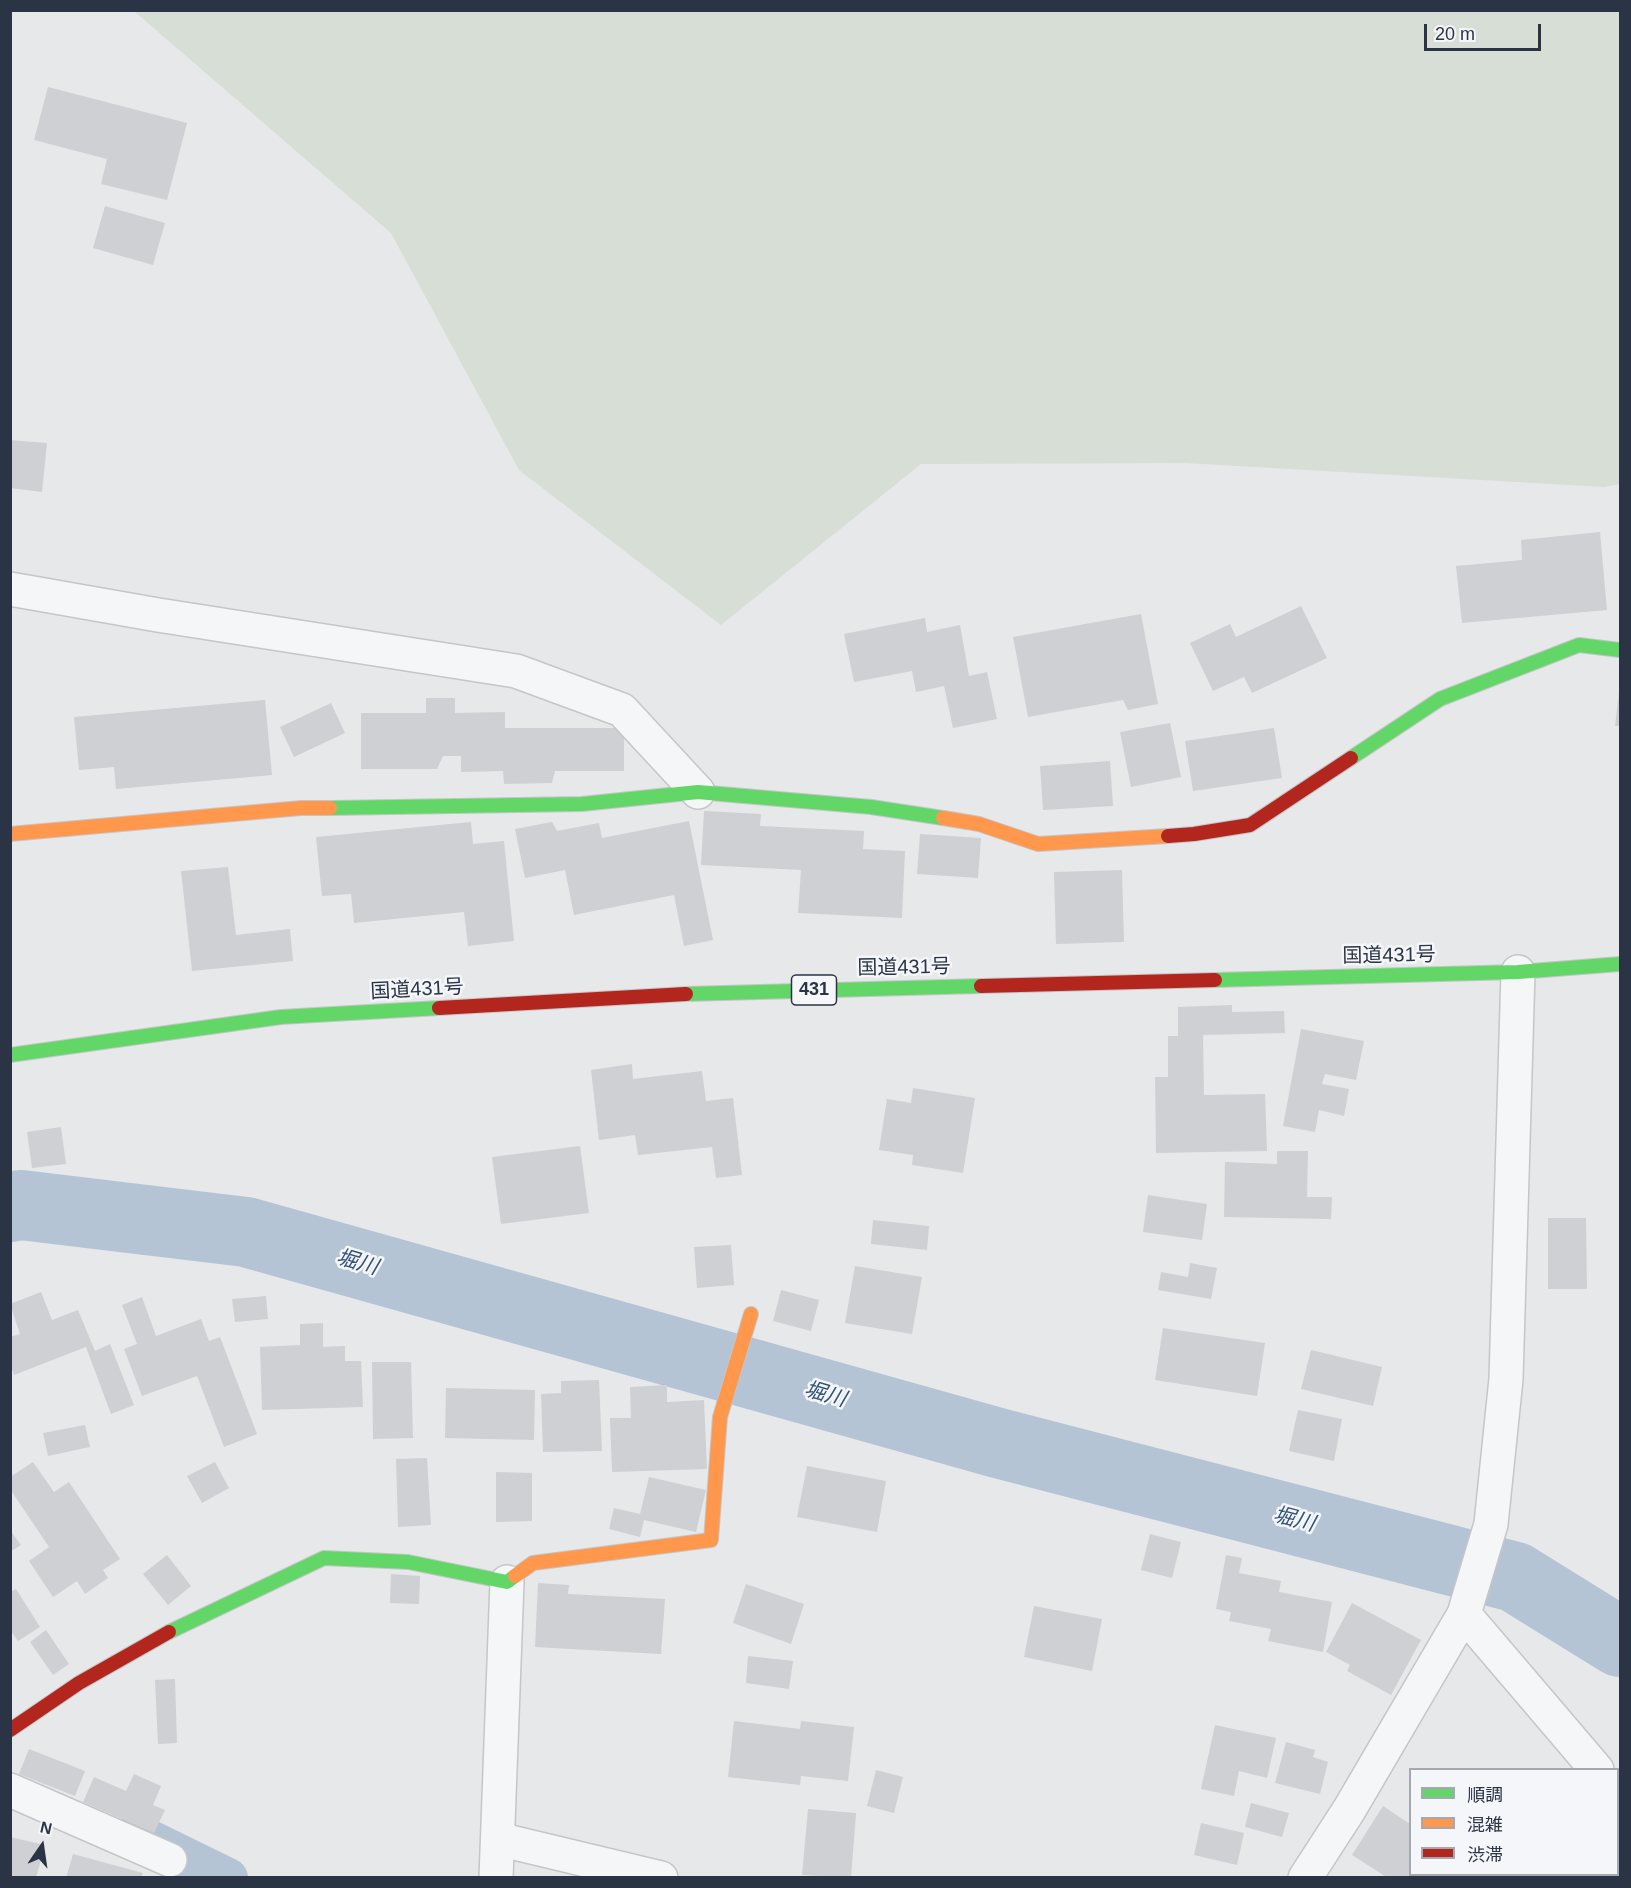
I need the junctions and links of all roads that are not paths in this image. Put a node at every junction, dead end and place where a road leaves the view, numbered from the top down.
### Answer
1 (10, 589) edge
2 (1620, 650) edge
3 (698, 792) junction
4 (10, 834) edge
5 (1620, 964) edge
6 (1518, 972) junction
7 (10, 1055) edge
8 (751, 1314) dead end
9 (507, 1582) junction
10 (1466, 1610) junction
11 (10, 1730) edge
12 (1595, 1768) edge
13 (10, 1790) edge
14 (498, 1839) junction
15 (170, 1860) dead end
16 (496, 1878) edge
17 (662, 1878) edge
18 (1305, 1878) edge

1 - 3 street
2 - 3 main road
3 - 4 main road
5 - 6 main road, 国道431号 / 431
6 - 7 main road, 国道431号 / 431
6 - 10 street
8 - 9 main road
9 - 11 main road
9 - 14 street
10 - 12 street
10 - 18 street
13 - 15 street
14 - 16 street
14 - 17 street

